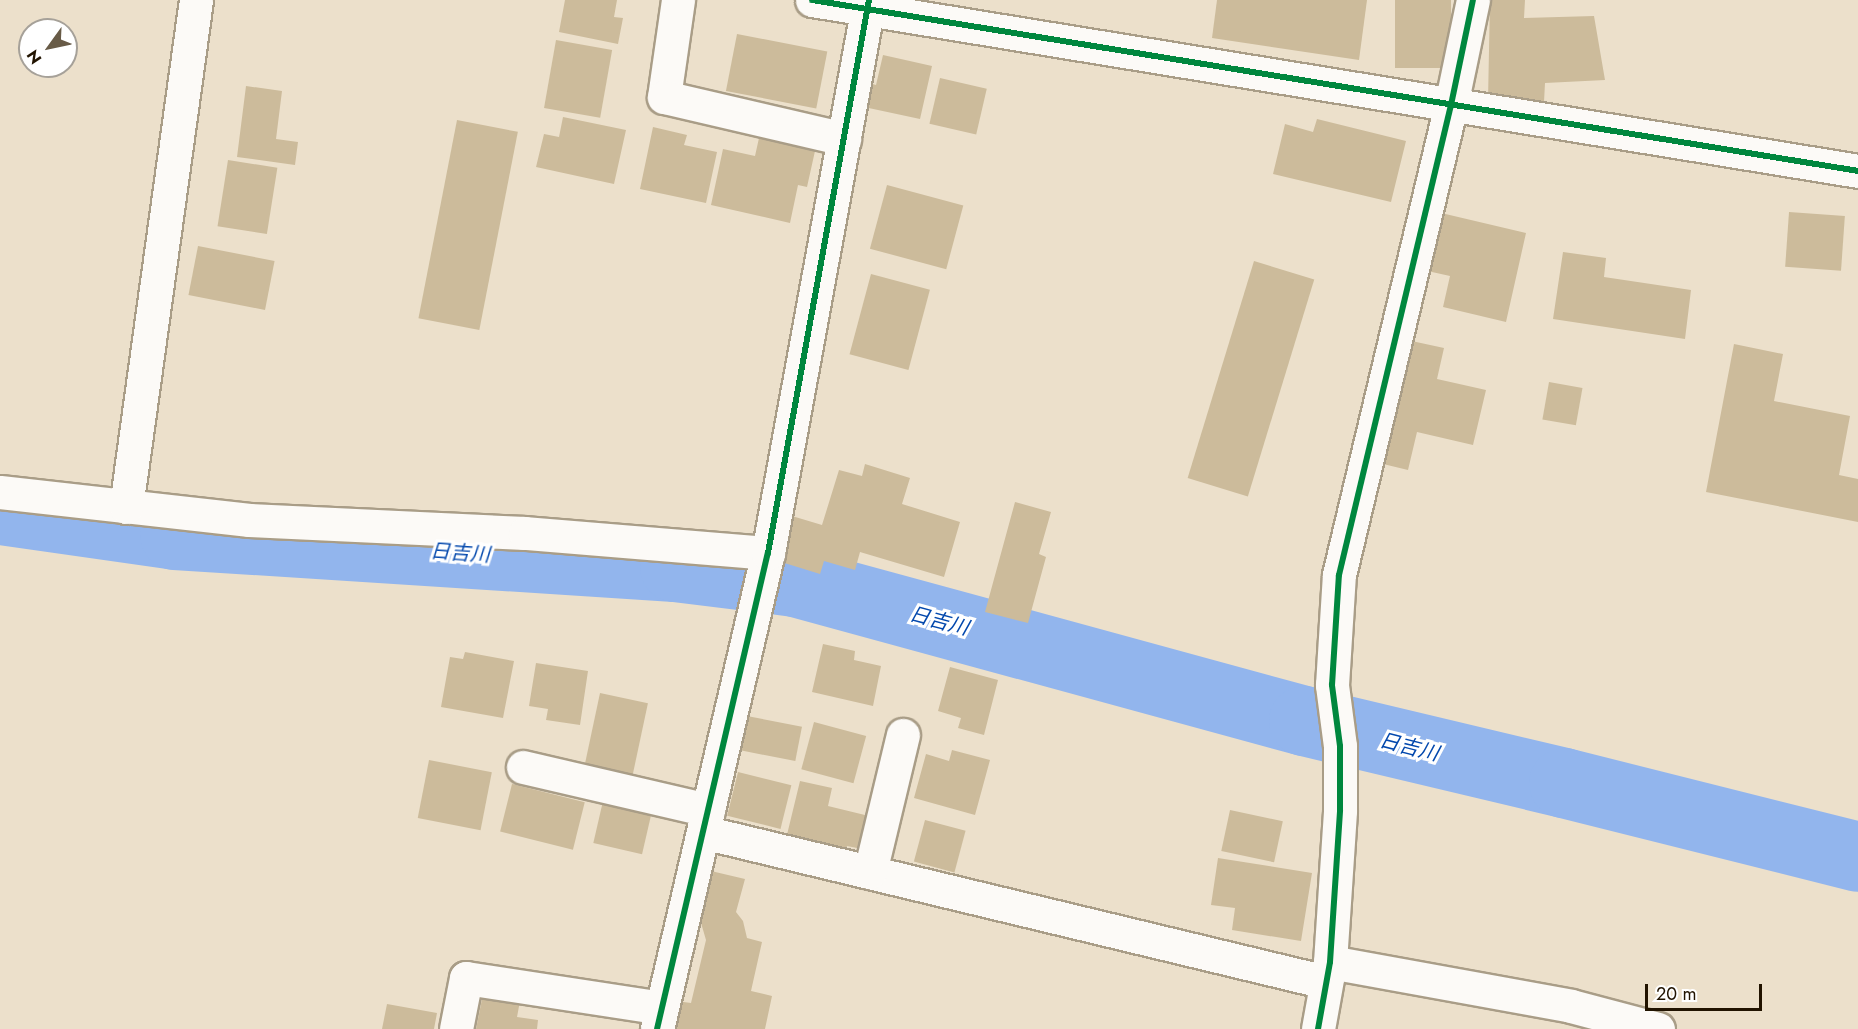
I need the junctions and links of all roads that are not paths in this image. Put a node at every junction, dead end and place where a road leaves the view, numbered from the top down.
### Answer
1 (196, 0) edge
2 (678, 0) edge
3 (812, 0) edge
4 (1473, 0) edge
5 (869, 5) edge
6 (1451, 105) junction
7 (844, 139) junction
8 (1858, 171) edge
9 (0, 492) edge
10 (126, 507) junction
11 (768, 553) junction
12 (903, 735) dead end
13 (523, 767) dead end
14 (705, 821) junction
15 (870, 872) junction
16 (1328, 972) junction
17 (659, 1019) edge
18 (456, 1029) edge
19 (1318, 1029) edge
20 (1658, 1029) edge

1 - 10 street
2 - 7 street
3 - 5 street
4 - 6 street
5 - 6 street
5 - 7 street
6 - 8 street
6 - 16 street
7 - 11 street
9 - 10 street
10 - 11 street
11 - 14 street
12 - 15 street
13 - 14 street
14 - 15 street
14 - 17 street
15 - 16 street
16 - 19 street
16 - 20 street
17 - 18 street

